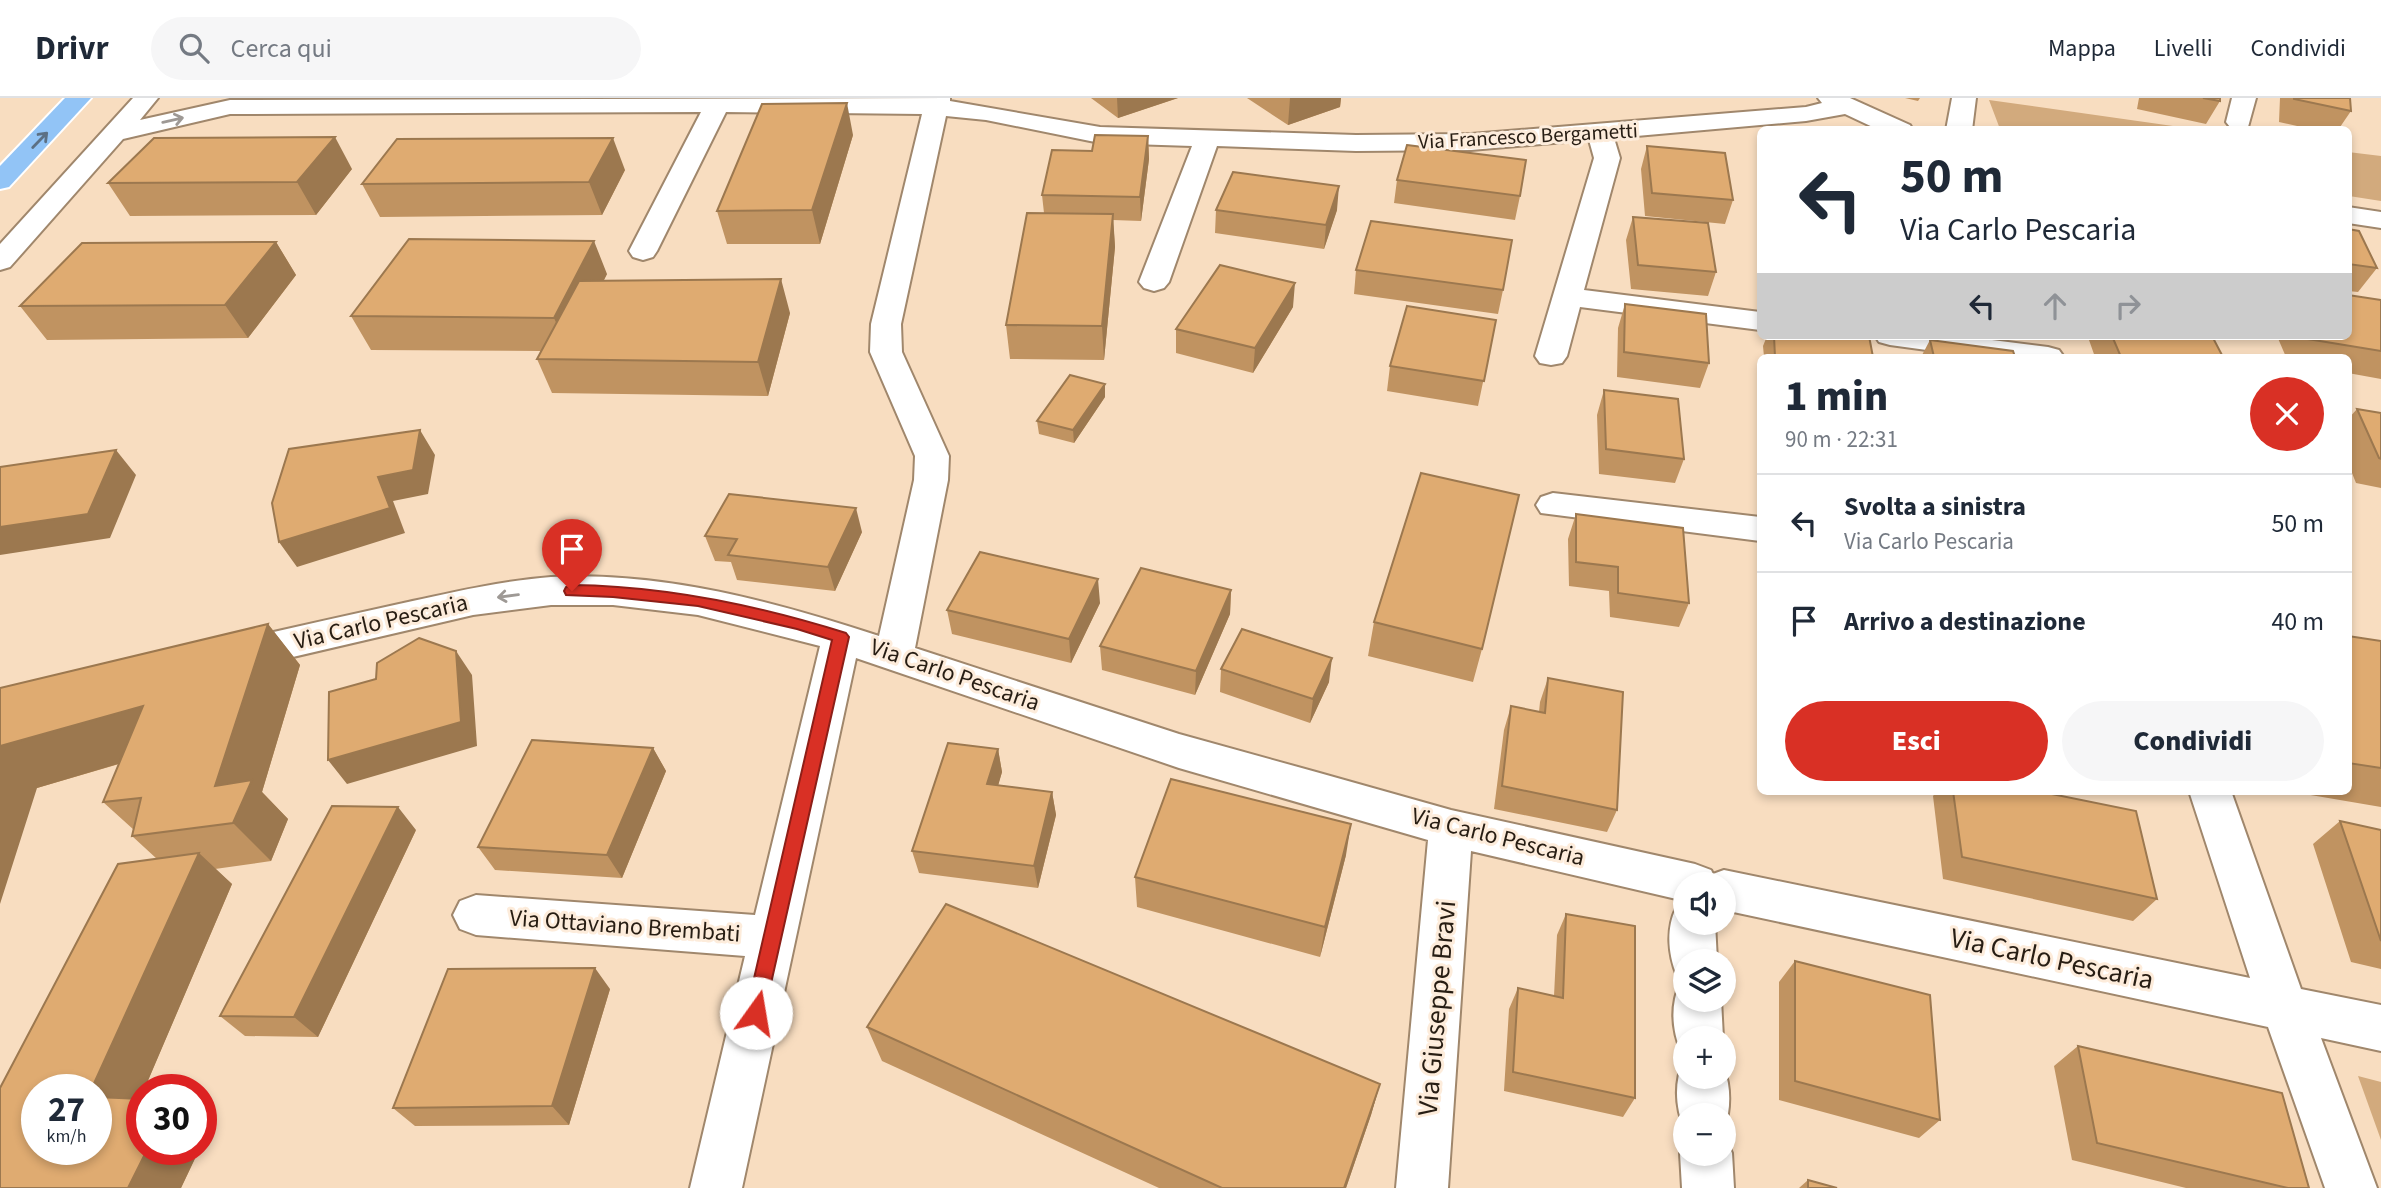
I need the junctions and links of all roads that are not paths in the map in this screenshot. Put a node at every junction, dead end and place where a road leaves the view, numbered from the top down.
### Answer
1 (79, 98) edge
2 (146, 98) edge
3 (197, 98) edge
4 (1964, 98) edge
5 (937, 102) edge
6 (1839, 102) edge
7 (230, 107) junction
8 (716, 107) junction
9 (1892, 126) edge
10 (1960, 126) edge
11 (115, 133) junction
12 (1600, 133) junction
13 (1207, 140) junction
14 (0, 181) edge
15 (2352, 216) edge
16 (2381, 220) edge
17 (643, 251) dead end
18 (0, 261) edge
19 (1154, 282) dead end
20 (1570, 297) junction
21 (1757, 321) edge
22 (1920, 340) edge
23 (2027, 354) edge
24 (1551, 356) dead end
25 (1553, 505) dead end
26 (1757, 529) edge
27 (841, 637) junction
28 (894, 654) junction
29 (195, 665) edge
30 (2211, 795) edge
31 (1451, 828) junction
32 (1673, 886) edge
33 (1736, 900) edge
34 (476, 915) dead end
35 (774, 937) junction
36 (2286, 1009) junction
37 (2381, 1028) edge
38 (1707, 1166) edge
39 (716, 1188) edge
40 (1422, 1188) edge
41 (1709, 1188) edge
42 (2351, 1188) edge

14 -> 1 highway
2 - 11 street
3 - 7 street
4 - 10 street
5 - 8 street, Via Francesco Bergametti
5 - 13 street, Via Francesco Bergametti
5 - 28 street
6 - 9 street
6 - 12 street, Via Francesco Bergametti
7 - 8 street, Via Francesco Bergametti
11 -> 7 street
8 - 17 street
11 - 18 street
12 - 13 street, Via Francesco Bergametti
12 - 20 street
13 - 19 street
15 - 16 street
20 - 21 street
20 - 24 street
22 - 23 street
25 - 26 street
27 - 28 street, Via Carlo Pescaria
27 -> 29 street, Via Carlo Pescaria
27 - 35 street, Via Ottaviano Brembati
28 - 31 street, Via Carlo Pescaria
30 - 36 street
31 - 32 street, Via Carlo Pescaria
31 - 40 street, Via Giuseppe Bravi
33 - 36 street, Via Carlo Pescaria
34 - 35 street, Via Ottaviano Brembati
35 - 39 street, Via Ottaviano Brembati
36 - 37 street, Via Carlo Pescaria
36 - 42 street
38 - 41 street

